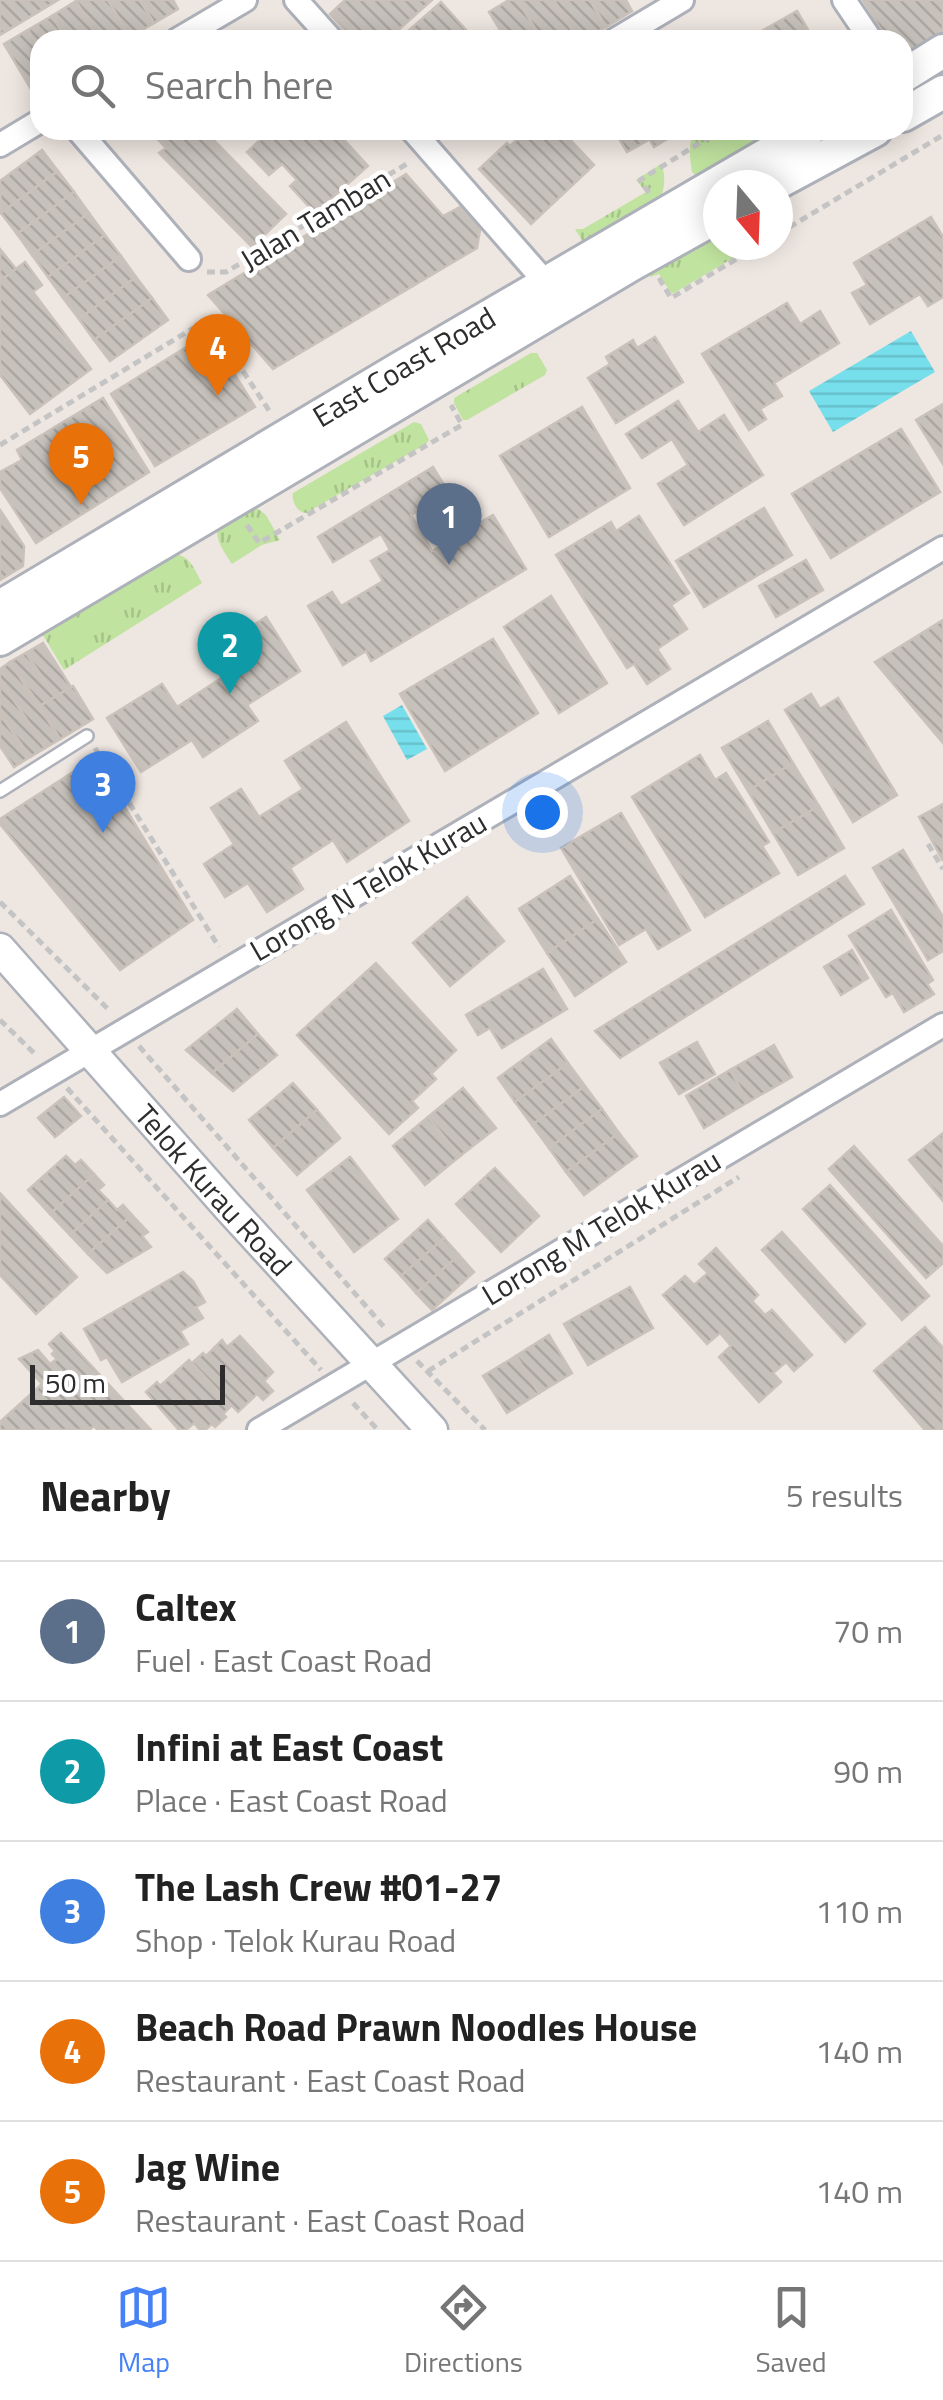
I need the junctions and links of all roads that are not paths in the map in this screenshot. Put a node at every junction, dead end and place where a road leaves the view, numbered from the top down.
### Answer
1 (244, 0) edge
2 (296, 0) edge
3 (682, 0) edge
4 (844, 0) edge
5 (194, 30) edge
6 (323, 30) edge
7 (632, 30) edge
8 (864, 30) edge
9 (943, 52) edge
10 (913, 70) edge
11 (30, 127) edge
12 (87, 140) edge
13 (421, 140) edge
14 (794, 140) edge
15 (856, 140) edge
16 (0, 145) edge
17 (793, 174) edge
18 (703, 223) edge
19 (190, 259) road end
20 (556, 294) junction
21 (943, 548) edge
22 (0, 606) edge
23 (0, 638) edge
24 (88, 736) road end
25 (0, 790) edge
26 (0, 949) edge
27 (0, 982) edge
28 (943, 1025) edge
29 (74, 1060) junction
30 (0, 1104) edge
31 (356, 1373) junction
32 (259, 1430) edge
33 (416, 1430) edge
34 (432, 1430) edge

1 - 5 street
2 - 6 street
3 - 7 street
4 - 8 street
9 - 10 main road
11 - 16 street
12 - 19 street
13 - 20 street
14 - 20 main road, East Coast Road
15 - 17 main road
18 - 20 main road, East Coast Road
20 - 22 main road, East Coast Road
20 - 23 main road, East Coast Road
21 - 29 street, Lorong N Telok Kurau
24 - 25 lane
26 - 29 street, Telok Kurau Road
27 - 29 street, Telok Kurau Road
28 - 31 street, Lorong M Telok Kurau
29 - 30 street, Lorong N Telok Kurau
29 - 31 street, Telok Kurau Road
31 - 32 street, Lorong M Telok Kurau
31 - 33 street, Telok Kurau Road
31 - 34 street, Telok Kurau Road

